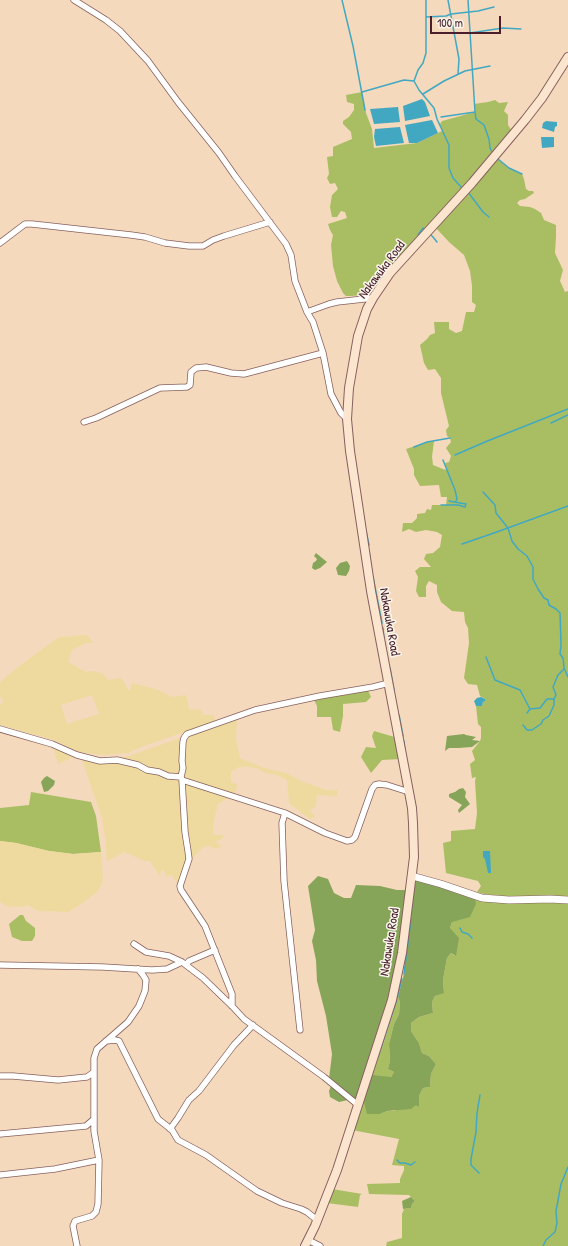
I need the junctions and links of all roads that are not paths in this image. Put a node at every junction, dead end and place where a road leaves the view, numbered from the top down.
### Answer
1 (74, 0) edge
2 (568, 57) edge
3 (270, 222) junction
4 (0, 243) edge
5 (373, 298) junction
6 (307, 312) junction
7 (323, 353) junction
8 (347, 418) junction
9 (84, 422) dead end
10 (389, 683) junction
11 (0, 729) edge
12 (181, 779) junction
13 (409, 792) junction
14 (285, 813) junction
15 (412, 876) junction
16 (568, 900) edge
17 (134, 944) dead end
18 (215, 950) junction
19 (184, 963) junction
20 (0, 965) edge
21 (138, 969) junction
22 (150, 970) junction
23 (144, 977) junction
24 (232, 1006) junction
25 (253, 1025) junction
26 (300, 1030) dead end
27 (106, 1042) junction
28 (94, 1072) junction
29 (0, 1076) edge
30 (87, 1077) junction
31 (93, 1082) junction
32 (358, 1105) junction
33 (94, 1119) junction
34 (86, 1126) junction
35 (170, 1129) junction
36 (94, 1131) junction
37 (0, 1134) edge
38 (99, 1160) junction
39 (0, 1175) edge
40 (318, 1220) junction
41 (307, 1243) edge
42 (77, 1246) edge
43 (320, 1246) edge

1 - 3 street
2 - 5 main road, Nakawuka Road
3 - 4 street
3 - 6 street
5 - 6 street
5 - 8 main road, Nakawuka Road
6 - 7 street
7 - 8 street
7 - 9 street
8 - 10 main road, Nakawuka Road
10 - 12 street
10 - 13 main road, Nakawuka Road
11 - 12 street
12 - 14 street
12 - 18 street
13 - 14 street
13 - 15 main road, Nakawuka Road
14 - 26 street
15 - 16 street
15 - 32 main road, Nakawuka Road
17 - 19 street
18 - 19 street
18 - 24 street
19 - 22 street
19 - 24 street
20 - 21 street
21 - 22 street
21 - 23 street
22 - 23 street
23 - 27 street
24 - 25 street
25 - 32 street
25 - 35 street
27 - 28 street
27 - 35 street
28 - 30 street
28 - 31 street
29 - 30 street
30 - 31 street
31 - 33 street
32 - 40 main road, Nakawuka Road
33 - 34 street
33 - 36 street
34 - 36 street
34 - 37 street
35 - 40 street
36 - 38 street
38 - 39 street
38 - 42 street
40 - 41 main road, Nakawuka Road
41 - 43 street

